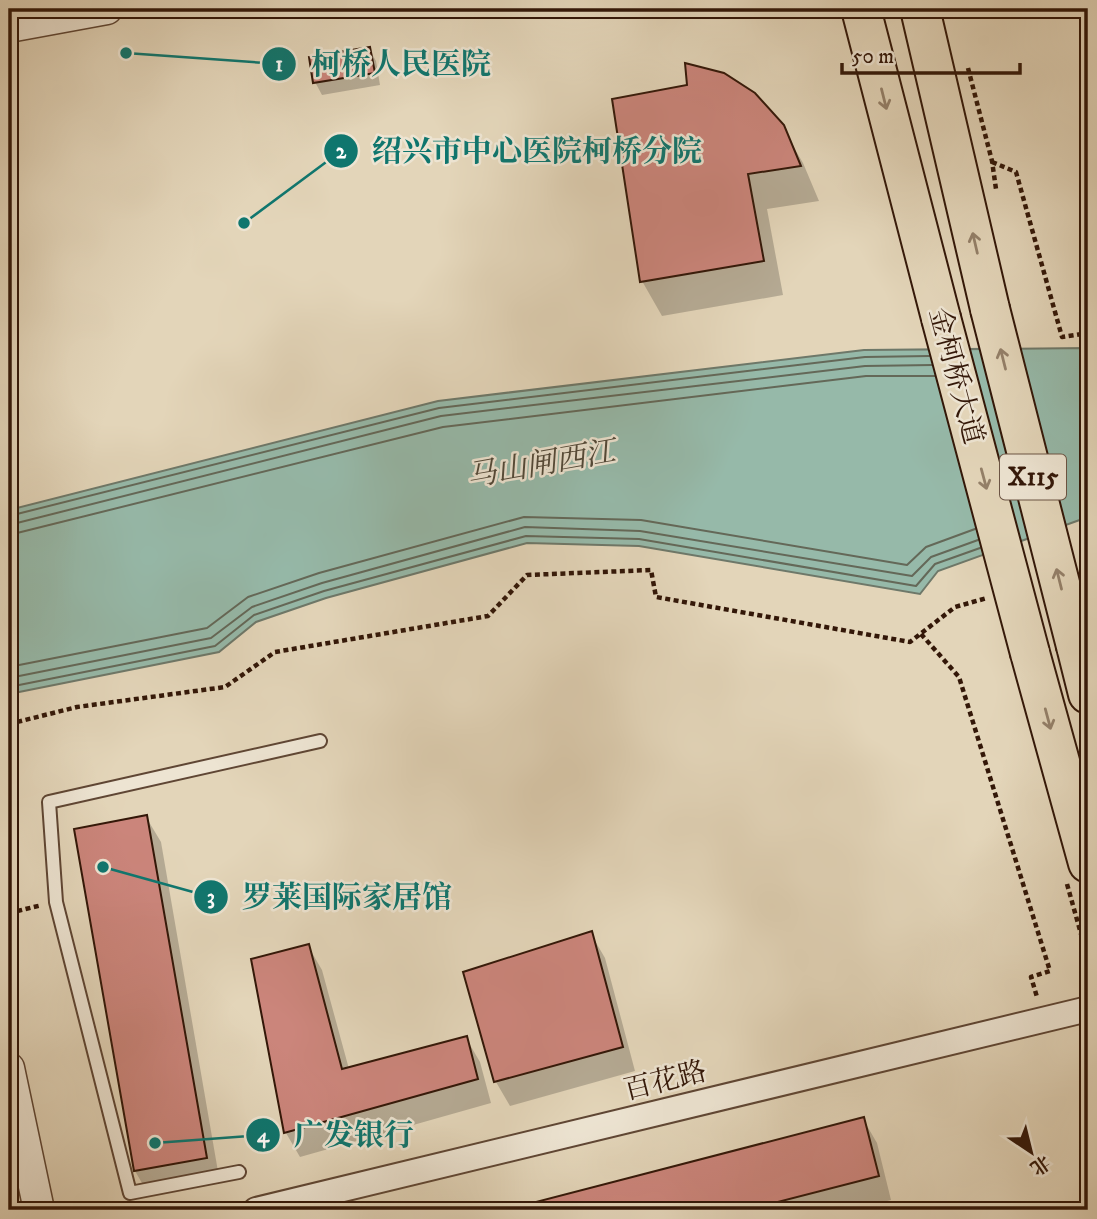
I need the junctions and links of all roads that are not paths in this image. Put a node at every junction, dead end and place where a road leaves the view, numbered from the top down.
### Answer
1 (107, 9) edge
2 (861, 9) edge
3 (920, 9) edge
4 (9, 27) edge
5 (1088, 694) edge
6 (320, 741) dead end
7 (1088, 863) edge
8 (1088, 1009) edge
9 (9, 1068) edge
10 (239, 1172) dead end
11 (39, 1210) edge
12 (256, 1210) edge

1 - 4 street
2 -> 7 main road, 金柯桥大道 / X115, bridge
5 -> 3 main road, 金柯桥大道 / X115, bridge
6 - 10 lane
8 - 12 street, 百花路
9 - 11 street

